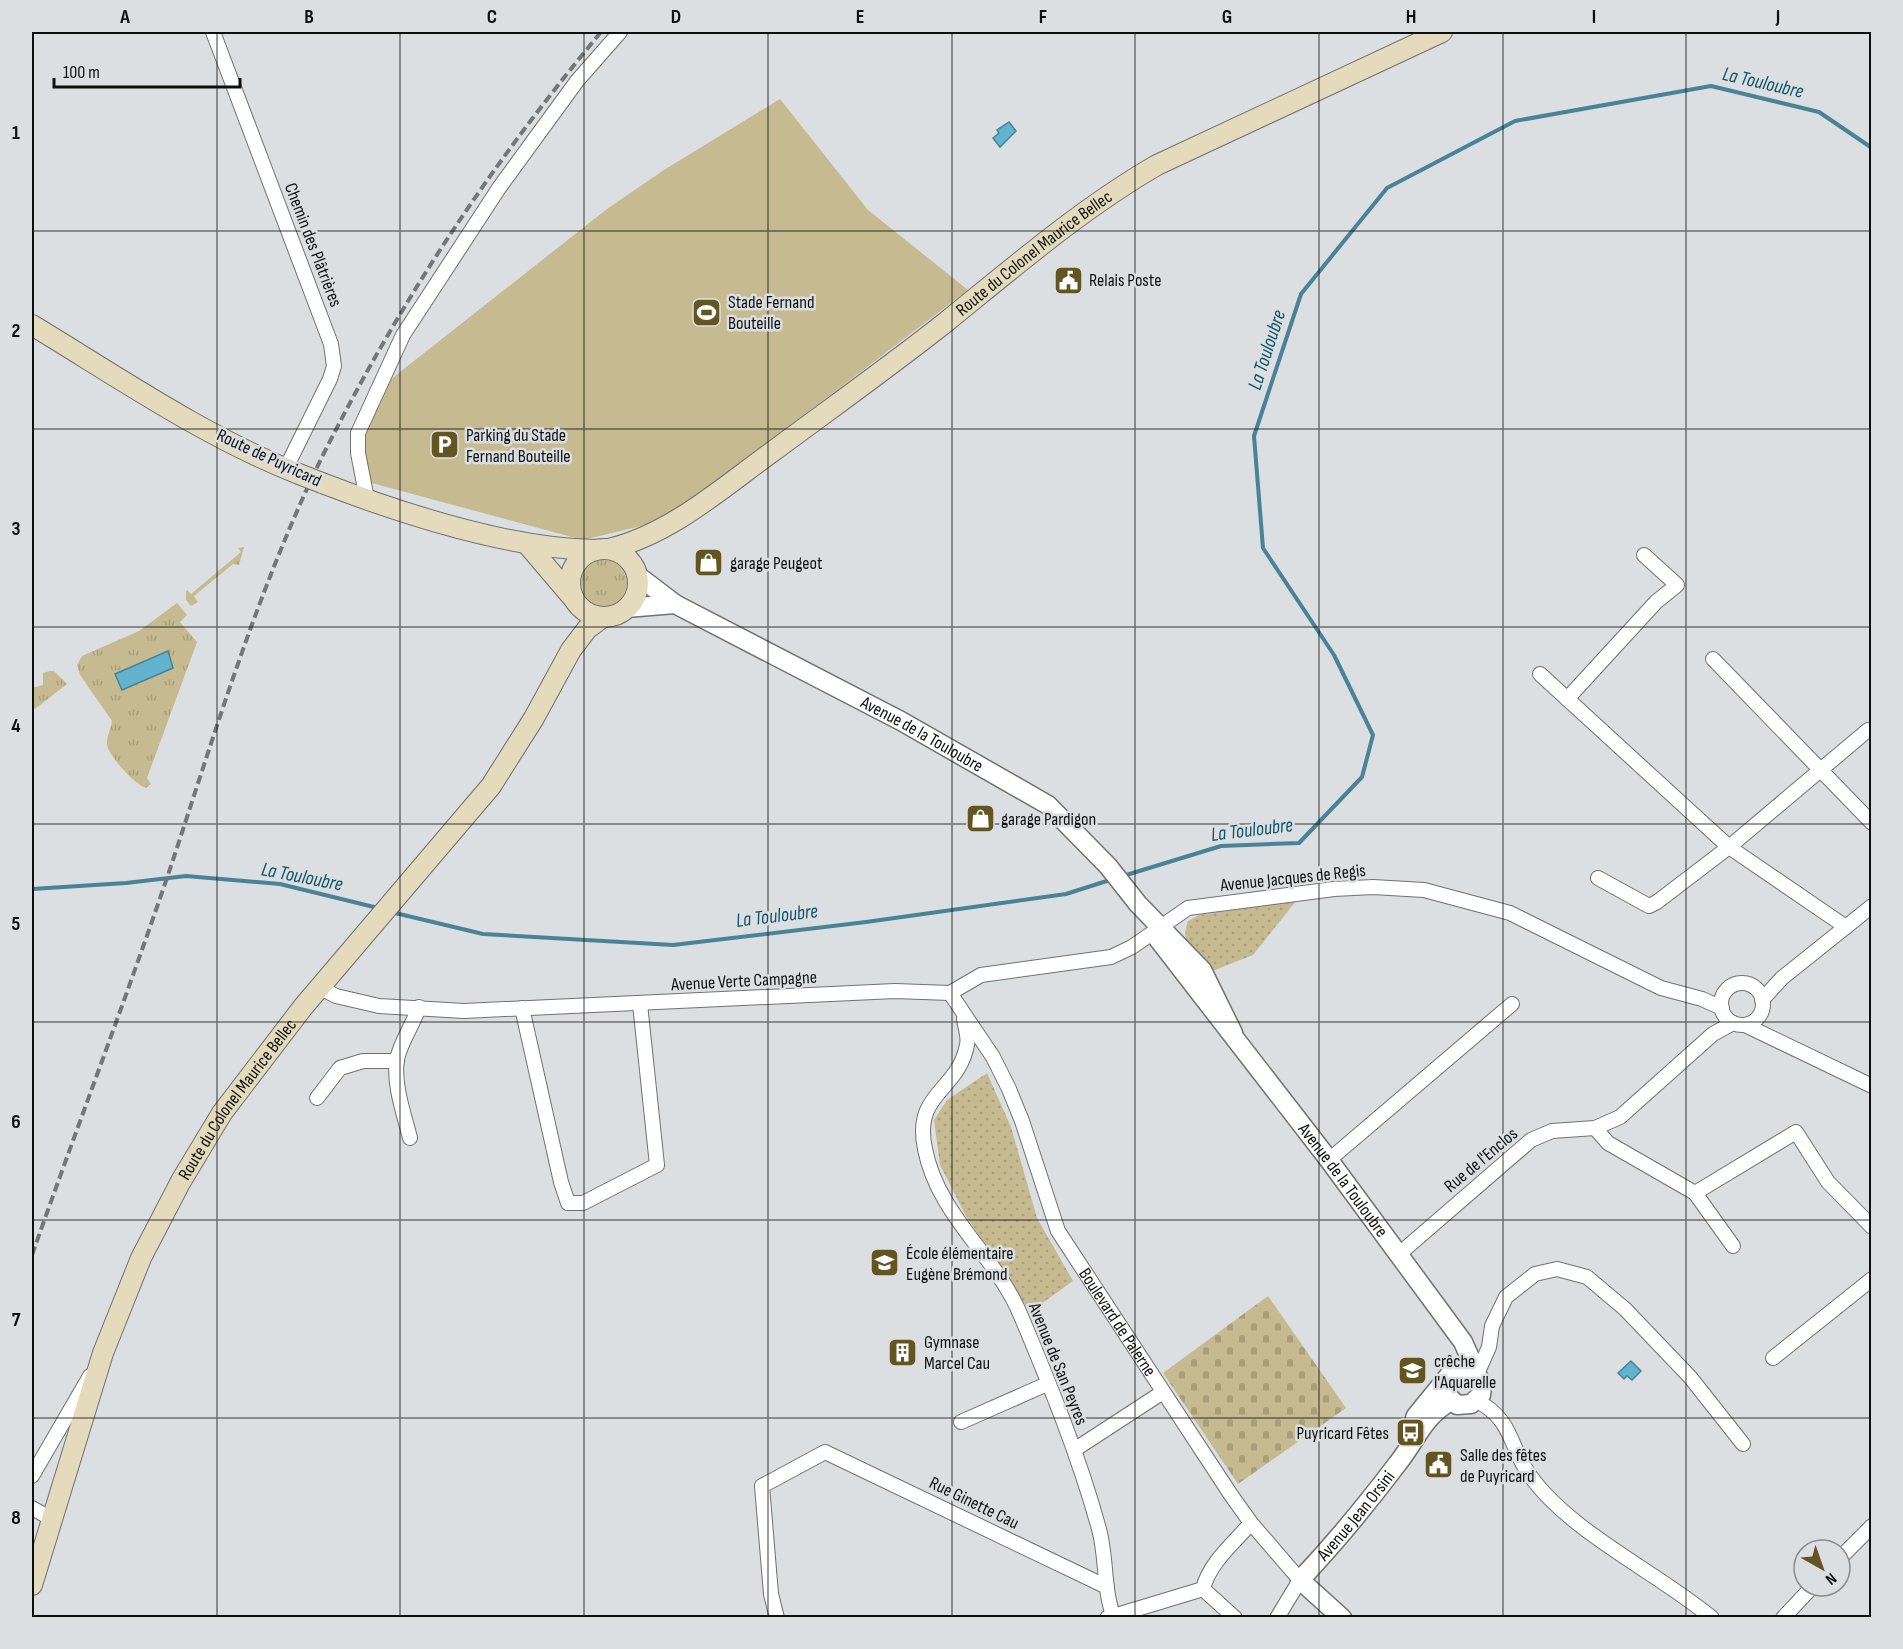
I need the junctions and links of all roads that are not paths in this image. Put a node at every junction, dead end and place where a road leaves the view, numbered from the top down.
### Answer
1 (213, 32) edge
2 (620, 32) edge
3 (1442, 32) edge
4 (32, 325) edge
5 (293, 471) junction
6 (367, 499) junction
7 (659, 531) junction
8 (529, 545) junction
9 (603, 550) junction
10 (1644, 555) dead end
11 (636, 573) junction
12 (571, 591) junction
13 (675, 604) junction
14 (626, 608) junction
15 (603, 617) junction
16 (1713, 659) dead end
17 (1540, 674) dead end
18 (555, 678) junction
19 (1568, 699) junction
20 (1868, 730) dead end
21 (1820, 771) junction
22 (1872, 823) edge
23 (1730, 847) junction
24 (1598, 878) dead end
25 (1872, 906) edge
26 (1846, 927) junction
27 (1157, 930) junction
28 (1782, 978) junction
29 (319, 987) junction
30 (1753, 987) junction
31 (950, 993) junction
32 (640, 1004) junction
33 (1512, 1004) dead end
34 (1762, 1004) junction
35 (419, 1007) junction
36 (522, 1008) junction
37 (1729, 1013) junction
38 (963, 1014) junction
39 (1778, 1041) junction
40 (397, 1061) junction
41 (1872, 1086) edge
42 (317, 1098) dead end
43 (1595, 1128) junction
44 (410, 1138) dead end
45 (1329, 1160) junction
46 (1695, 1193) junction
47 (1872, 1227) edge
48 (1733, 1246) dead end
49 (1398, 1255) junction
50 (1872, 1280) edge
51 (103, 1353) junction
52 (1773, 1358) dead end
53 (1463, 1373) junction
54 (1047, 1384) junction
55 (1162, 1392) junction
56 (1451, 1401) junction
57 (1477, 1401) junction
58 (961, 1422) dead end
59 (1743, 1444) dead end
60 (1409, 1449) junction
61 (1074, 1450) junction
62 (32, 1476) edge
63 (32, 1508) edge
64 (50, 1518) junction
65 (1251, 1523) junction
66 (1872, 1526) edge
67 (1852, 1546) edge
68 (1300, 1580) junction
69 (32, 1585) edge
70 (1107, 1587) junction
71 (1203, 1589) junction
72 (1801, 1598) edge
73 (777, 1617) edge
74 (1111, 1617) edge
75 (1235, 1617) edge
76 (1276, 1617) edge
77 (1342, 1617) edge
78 (1712, 1617) edge
79 (1783, 1617) edge

1 - 5 street, Chemin des Plâtrières
2 - 6 street
3 - 7 main road, Route du Colonel Maurice Bellec
4 - 5 main road, Route de Puyricard
5 - 6 main road, Route de Puyricard, bridge
6 - 8 main road, Route de Puyricard
7 - 9 main road, Route du Colonel Maurice Bellec
7 - 11 main road, Route du Colonel Maurice Bellec
8 - 9 main road, Route de Puyricard
8 - 12 main road, Route de Puyricard
9 - 11 main road
9 - 12 main road
10 - 19 street
11 - 13 street, Avenue de la Touloubre
11 - 14 main road
12 - 15 main road
12 - 18 main road, Route du Colonel Maurice Bellec
13 - 14 street
13 - 27 street, Avenue de la Touloubre
14 - 15 main road
15 - 18 main road, Route du Colonel Maurice Bellec
16 - 21 street
17 - 19 street
18 - 29 main road, Route du Colonel Maurice Bellec
19 - 23 street
20 - 21 street
21 - 22 street
21 - 23 street
23 - 24 street
23 - 26 street
25 - 26 street
26 - 28 street
27 - 31 street
27 - 37 street, Avenue Jacques de Regis
27 - 45 street, Avenue de la Touloubre
28 - 30 street, Avenue Jacques de Regis
28 - 34 street
29 - 35 street, Avenue Verte Campagne
29 - 51 main road, Route du Colonel Maurice Bellec
30 - 34 street
30 - 37 street, Avenue Jacques de Regis
31 - 32 street, Avenue Verte Campagne
31 - 38 street, Boulevard de Palerne
32 - 36 street, Avenue Verte Campagne
32 - 36 street
33 - 45 street
34 - 37 street
34 - 39 street
35 - 36 street, Avenue Verte Campagne
35 - 40 street
37 - 39 street
37 - 43 street, Rue de l'Enclos
38 - 54 street, Avenue de San Peyres
38 - 55 street, Boulevard de Palerne
39 - 41 street
40 - 42 street
40 - 44 street
43 - 46 street
43 - 49 street, Rue de l'Enclos
45 - 49 street, Avenue de la Touloubre
46 - 47 street
46 - 48 street
49 - 53 street, Avenue de la Touloubre
50 - 52 street
51 - 62 street
51 - 64 main road, Route du Colonel Maurice Bellec
53 - 56 street
53 - 57 street
53 - 59 street
53 - 60 street, Avenue Jean Orsini
54 - 58 street
54 - 61 street, Avenue de San Peyres
55 - 61 street
55 - 65 street, Boulevard de Palerne
56 - 57 street
56 - 60 street, Avenue Jean Orsini
57 - 78 street
60 - 68 street, Avenue Jean Orsini
61 - 70 street, Avenue de San Peyres
63 - 64 street
64 - 69 main road, Route du Colonel Maurice Bellec
65 - 68 street, Boulevard de Palerne
65 - 71 street
66 - 67 street
68 - 76 street
68 - 77 street, Boulevard de Palerne
70 - 73 street, Rue Ginette Cau
70 - 74 street, Avenue de San Peyres
71 - 74 street
71 - 75 street
72 - 79 street

